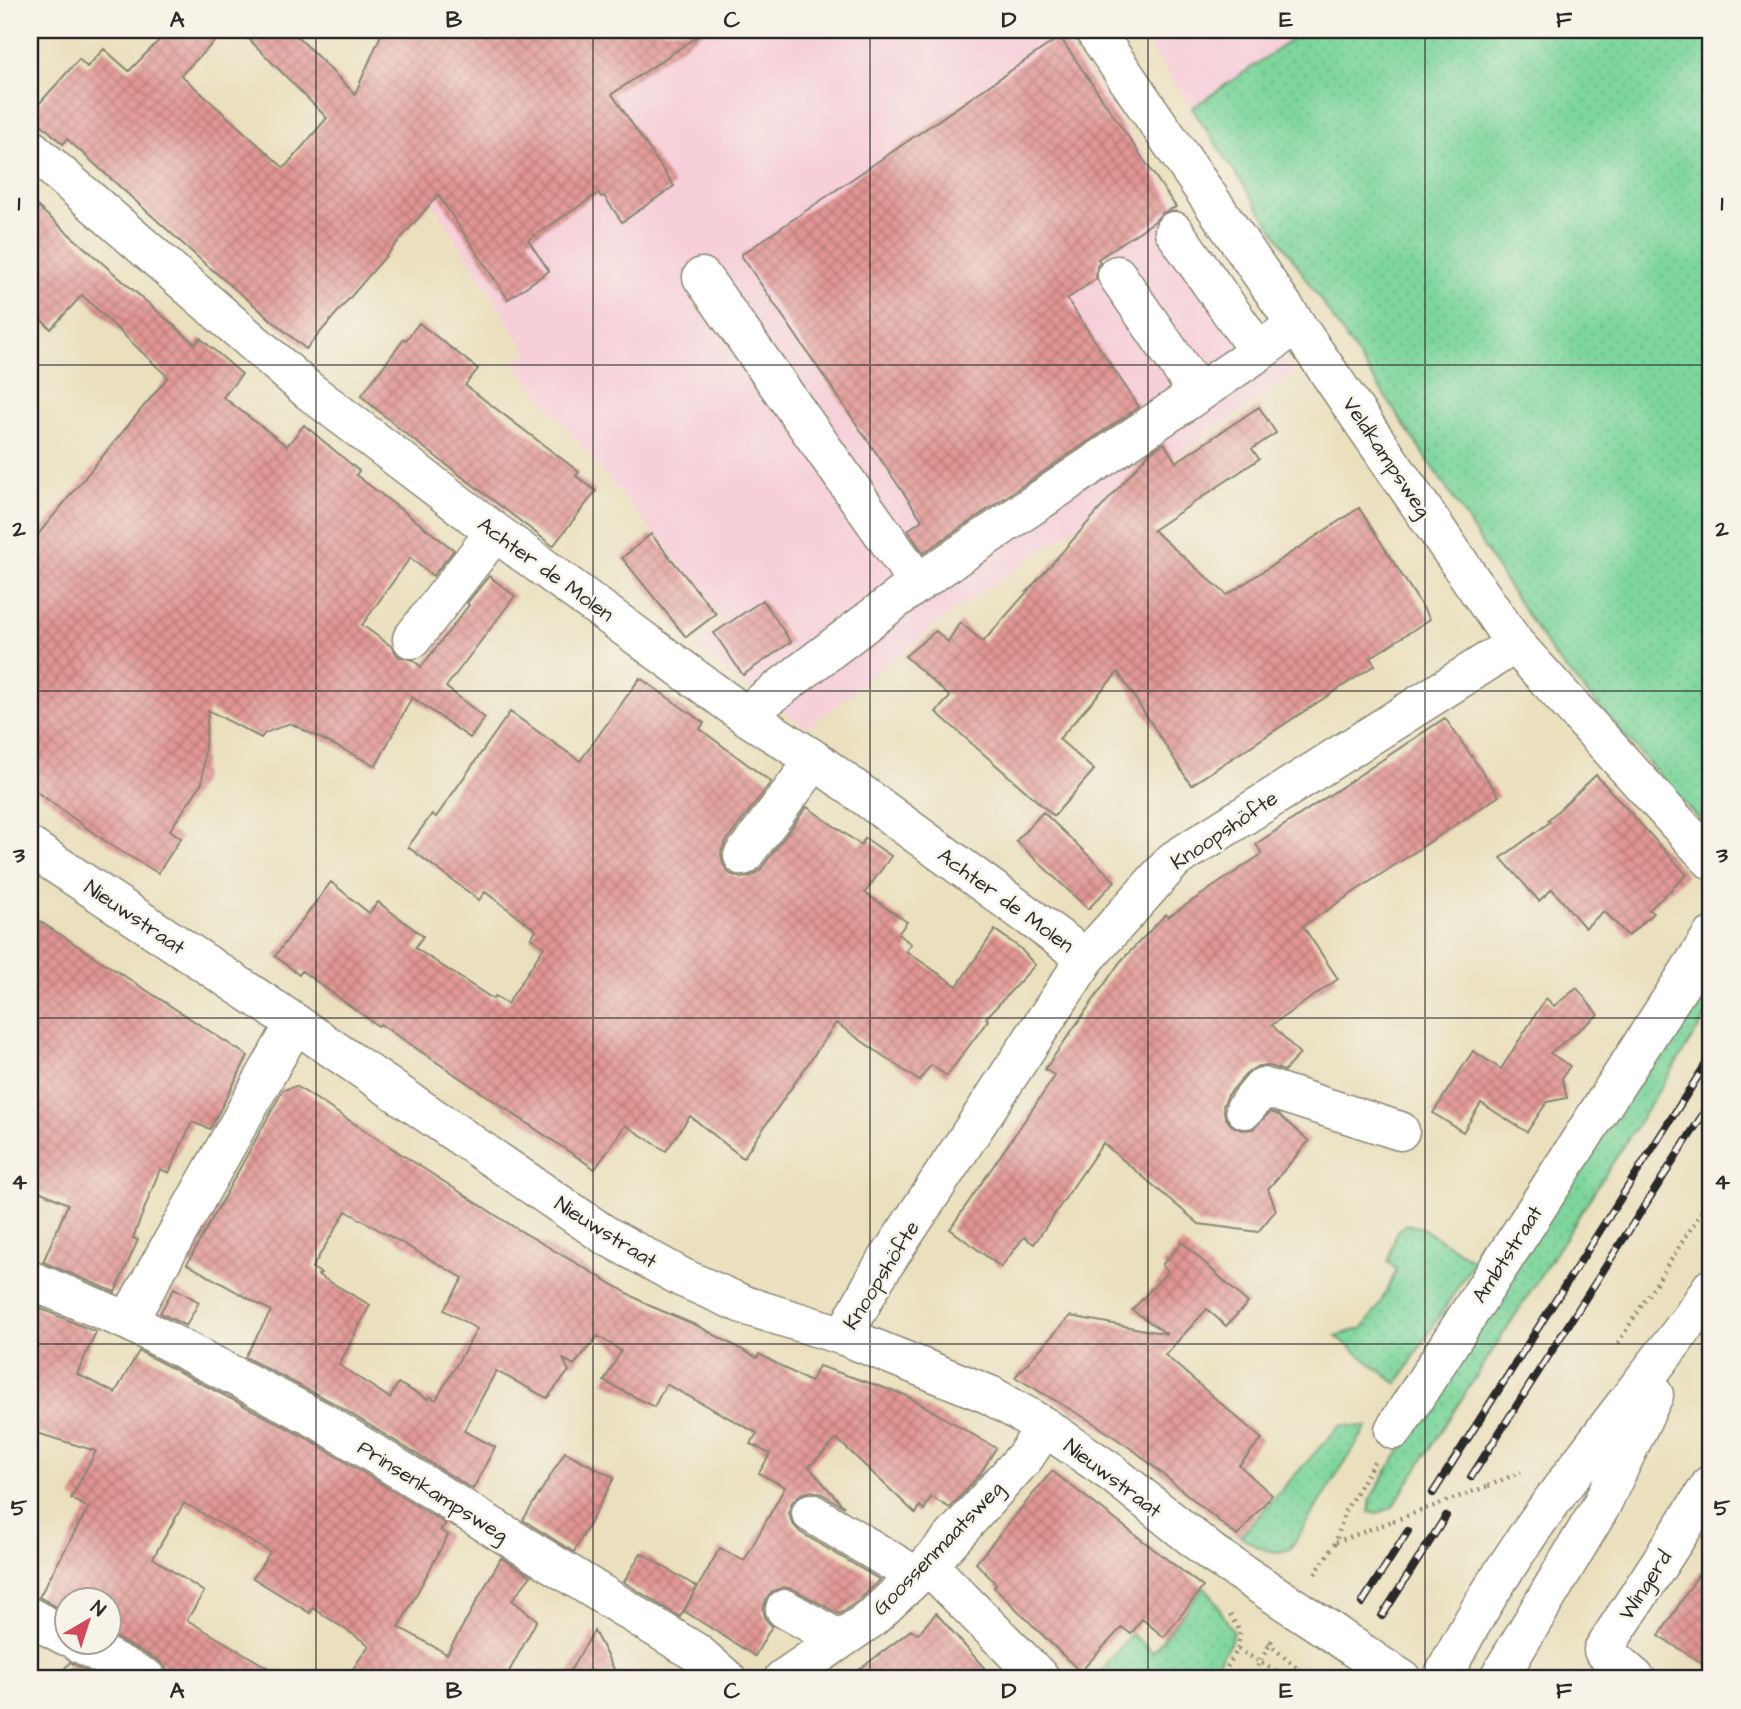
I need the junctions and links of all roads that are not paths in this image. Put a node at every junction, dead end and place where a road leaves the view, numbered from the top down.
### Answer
1 (1094, 30) edge
2 (30, 148) edge
3 (1174, 231) dead end
4 (1117, 275) dead end
5 (702, 277) dead end
6 (1296, 324) junction
7 (1259, 352) junction
8 (1198, 393) junction
9 (495, 532) junction
10 (918, 583) junction
11 (412, 639) dead end
12 (1515, 644) junction
13 (745, 715) junction
14 (816, 760) junction
15 (30, 847) edge
16 (743, 856) dead end
17 (1711, 860) edge
18 (1711, 937) edge
19 (1086, 958) junction
20 (295, 1023) junction
21 (1245, 1109) dead end
22 (1400, 1131) dead end
23 (30, 1280) edge
24 (1702, 1302) edge
25 (128, 1321) junction
26 (844, 1336) junction
27 (1045, 1427) junction
28 (1394, 1430) road end
29 (1711, 1484) edge
30 (811, 1513) dead end
31 (922, 1570) junction
32 (785, 1609) dead end
33 (30, 1617) edge
34 (52, 1629) edge
35 (840, 1640) junction
36 (103, 1656) edge
37 (1312, 1656) edge
38 (1378, 1674) edge
39 (147, 1679) edge
40 (727, 1679) edge
41 (783, 1679) edge
42 (1041, 1679) edge
43 (1442, 1679) edge
44 (1498, 1679) edge
45 (1636, 1679) edge

1 - 6 street, Veldkampsweg
2 - 9 street, Achter de Molen
3 - 7 street
4 - 8 street
5 - 10 street
6 - 7 street
6 - 12 street, Veldkampsweg
7 - 8 street
8 - 10 street
9 - 11 street
9 - 13 street, Achter de Molen
10 - 13 street
12 - 17 street, Veldkampsweg
12 - 19 street, Knoopshöfte
13 - 14 street, Achter de Molen
14 - 16 street
14 - 19 street, Achter de Molen
15 - 20 street, Nieuwstraat
18 - 28 street, Ambtstraat
19 - 26 street, Knoopshöfte
20 - 25 street
20 - 26 street, Nieuwstraat
21 - 22 street
23 - 25 street, Prinsenkampsweg
24 - 43 street
24 - 44 street
25 - 40 street, Prinsenkampsweg
26 - 27 street, Nieuwstraat
27 - 31 street, Goossenmaatsweg
27 - 37 street, Nieuwstraat
29 - 45 street, Wingerd
30 - 31 street
31 - 35 street, Goossenmaatsweg
31 - 42 street
32 - 35 street
33 - 34 street
35 - 41 street, Goossenmaatsweg
36 - 39 street
37 - 38 street, Nieuwstraat

